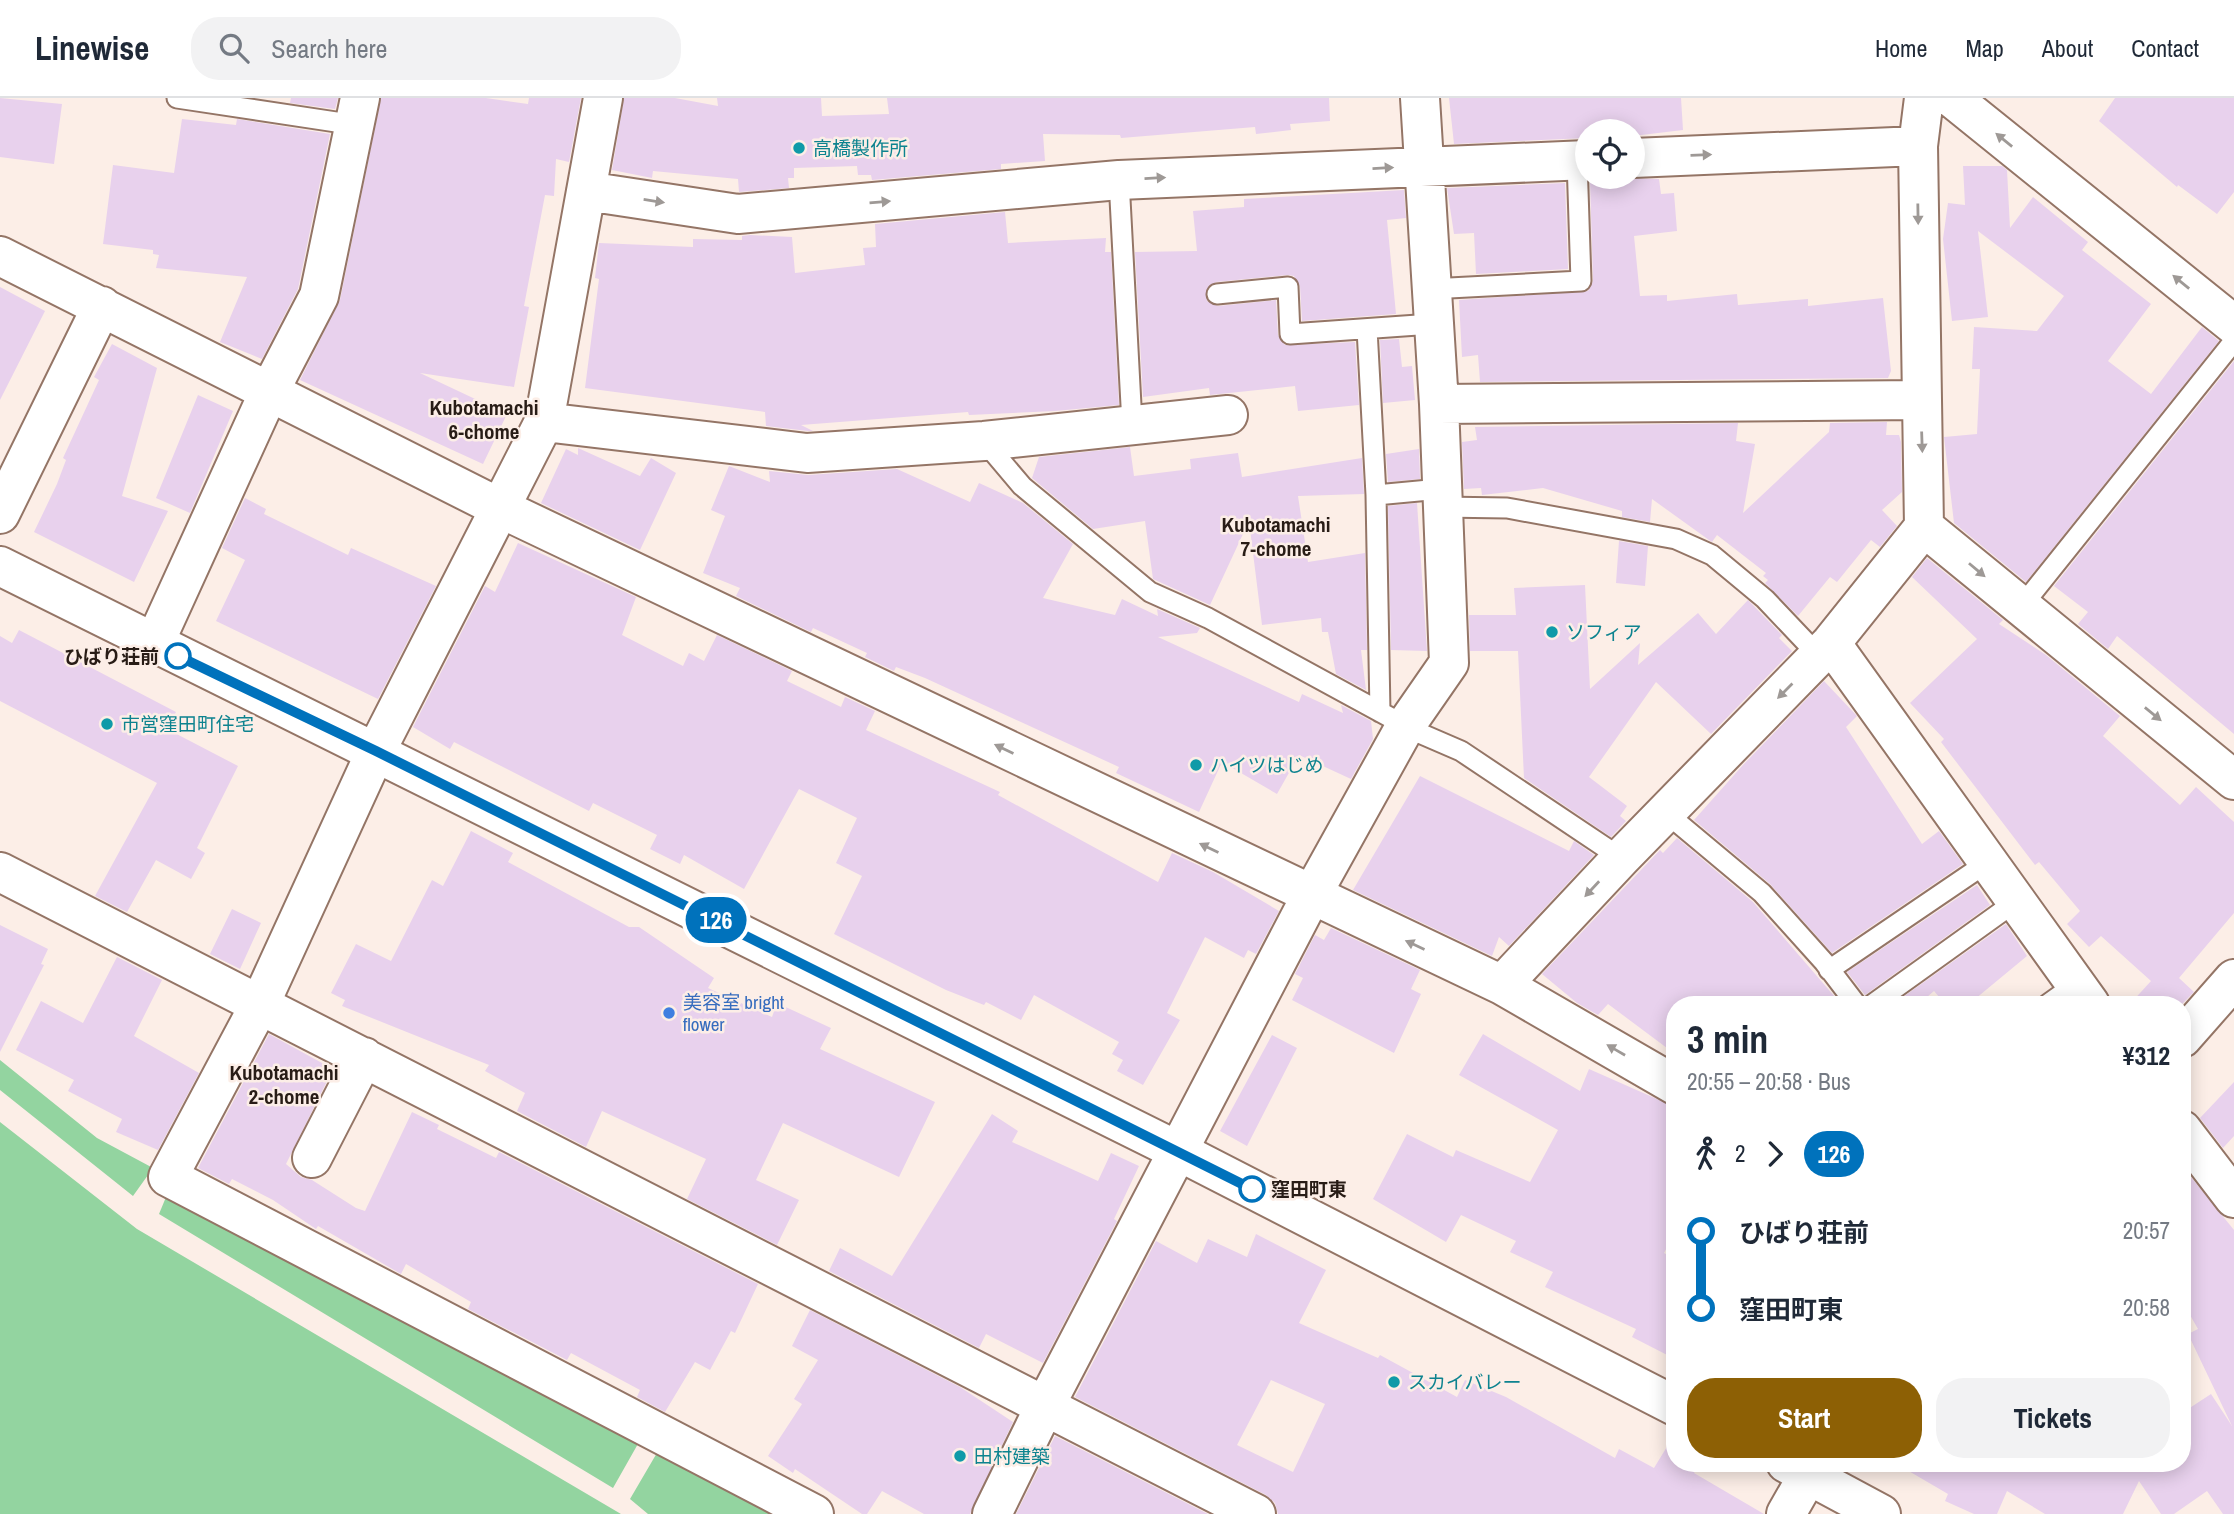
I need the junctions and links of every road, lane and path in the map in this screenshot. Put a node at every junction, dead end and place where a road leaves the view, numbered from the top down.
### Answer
1 (177, 98) edge
2 (603, 98) edge
3 (1420, 98) edge
4 (1924, 98) edge
5 (1952, 98) edge
6 (358, 112) edge
7 (1918, 146) junction
8 (1645, 157) edge
9 (1575, 160) edge
10 (1424, 166) junction
11 (1119, 180) junction
12 (1582, 189) edge
13 (586, 191) junction
14 (0, 256) edge
15 (1217, 294) dead end
16 (102, 306) junction
17 (1431, 306) junction
18 (2234, 325) edge
19 (1367, 328) junction
20 (2234, 341) edge
21 (269, 392) junction
22 (1920, 400) junction
23 (1439, 404) junction
24 (1228, 415) dead end
25 (544, 422) junction
26 (1132, 424) junction
27 (984, 441) junction
28 (1376, 495) junction
29 (1441, 498) junction
30 (502, 509) junction
31 (0, 514) edge
32 (1924, 527) junction
33 (0, 566) edge
34 (2021, 607) junction
35 (154, 644) junction
36 (1825, 650) junction
37 (1393, 718) junction
38 (376, 751) junction
39 (2234, 780) edge
40 (1665, 812) junction
41 (1621, 858) junction
42 (1988, 862) junction
43 (0, 872) edge
44 (1311, 896) junction
45 (2018, 900) junction
46 (1829, 970) junction
47 (2234, 979) edge
48 (1502, 985) junction
49 (1850, 996) edge
50 (1884, 996) edge
51 (2070, 996) edge
52 (260, 1004) junction
53 (2191, 1028) edge
54 (364, 1057) junction
55 (1666, 1080) edge
56 (2191, 1142) edge
57 (1178, 1151) junction
58 (312, 1158) dead end
59 (2234, 1198) edge
60 (1666, 1401) edge
61 (1045, 1406) junction
62 (1801, 1472) edge
63 (1811, 1472) edge
64 (814, 1514) edge
65 (992, 1514) edge
66 (1256, 1514) edge
67 (1786, 1514) edge
68 (1881, 1514) edge

1 - 6 lane
2 - 13 street
3 - 10 street
4 - 7 street
18 -> 5 street
6 - 21 street
8 -> 7 street
7 -> 22 street
9 - 10 street
11 -> 10 street
10 - 17 street
13 -> 11 street
11 - 26 lane
12 - 17 lane
13 - 25 street
14 - 16 street
15 - 19 lane
16 - 21 street
16 - 31 street
17 - 19 lane
17 - 23 street
19 - 28 lane
20 - 34 lane
21 - 30 street
21 - 35 street
22 - 23 street
22 -> 32 street
23 - 29 street
24 - 26 street
25 - 27 street
25 - 30 street
26 - 27 street
27 - 37 lane
28 - 29 lane
28 - 37 lane
29 - 36 lane
29 - 37 street
30 - 38 street
44 -> 30 street
32 -> 34 street
32 - 36 street
33 - 35 street
34 -> 39 street
35 - 38 street
36 -> 40 street
36 - 42 street
37 - 41 lane
37 - 44 street
38 - 52 street
38 - 57 street
40 - 41 street
40 - 46 lane
41 -> 48 street
42 - 45 street
42 - 46 lane
43 - 52 street
48 -> 44 street
44 - 57 street
45 - 50 lane
45 - 51 street
46 - 49 lane
47 - 53 street
55 -> 48 street
52 - 54 street
52 - 64 street
54 - 58 street
54 - 61 street
56 - 59 street
57 - 60 street
57 - 61 street
61 - 65 street
61 - 66 street
62 - 67 street
63 - 68 street

